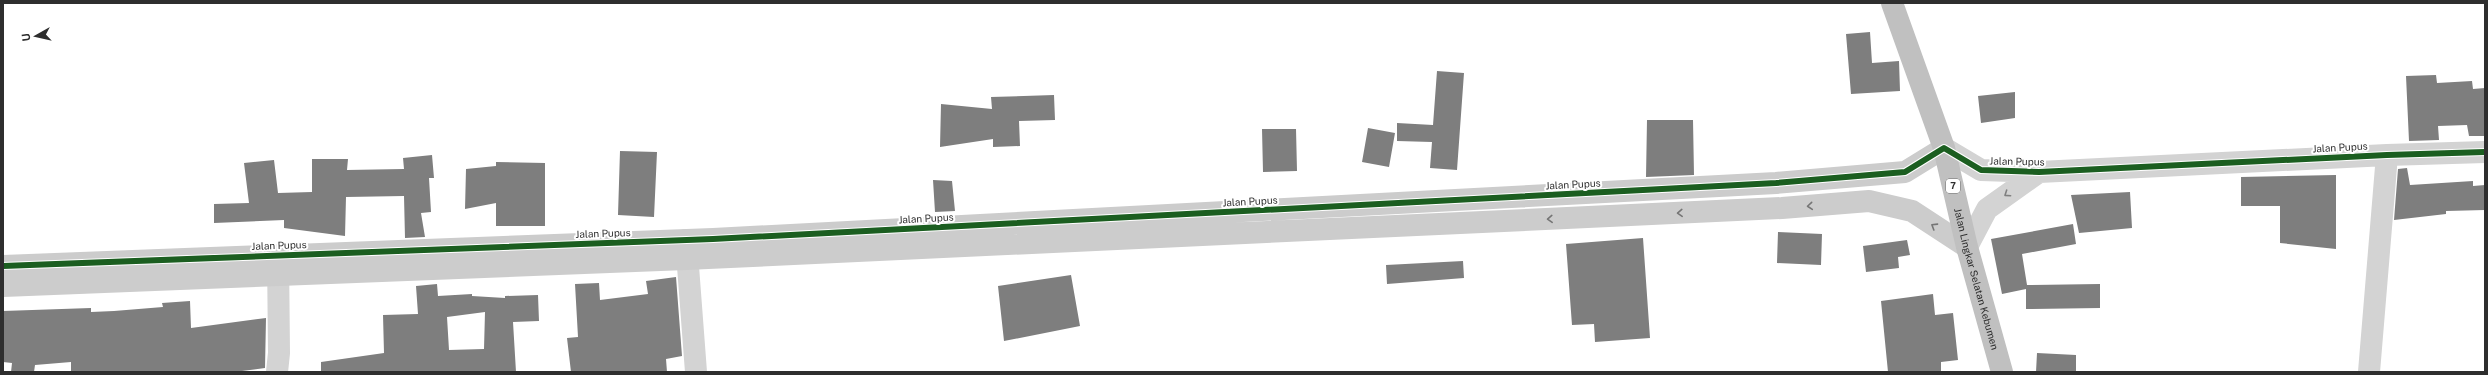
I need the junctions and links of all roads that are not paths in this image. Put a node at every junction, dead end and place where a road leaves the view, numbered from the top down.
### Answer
1 (1892, 3) edge
2 (1944, 148) junction
3 (2485, 152) edge
4 (2387, 155) junction
5 (2039, 172) junction
6 (1967, 246) junction
7 (686, 250) junction
8 (278, 265) junction
9 (3, 266) edge
10 (3, 286) edge
11 (277, 372) edge
12 (696, 372) edge
13 (2002, 372) edge
14 (2369, 372) edge

1 - 2 highway, Jalan Lingkar Selatan Kebumen / 7
2 - 5 street, Jalan Pupus
2 - 6 highway, Jalan Lingkar Selatan Kebumen / 7
2 - 7 street, Jalan Pupus
3 - 4 street, Jalan Pupus
4 - 5 street, Jalan Pupus
4 - 14 street
5 -> 6 street, Jalan Pupus
6 -> 7 street, Jalan Pupus
6 - 13 highway, Jalan Lingkar Selatan Kebumen / 7
7 - 8 street, Jalan Pupus
7 - 12 street
8 - 9 street, Jalan Pupus
8 - 10 street, Jalan Pupus
8 - 11 street

